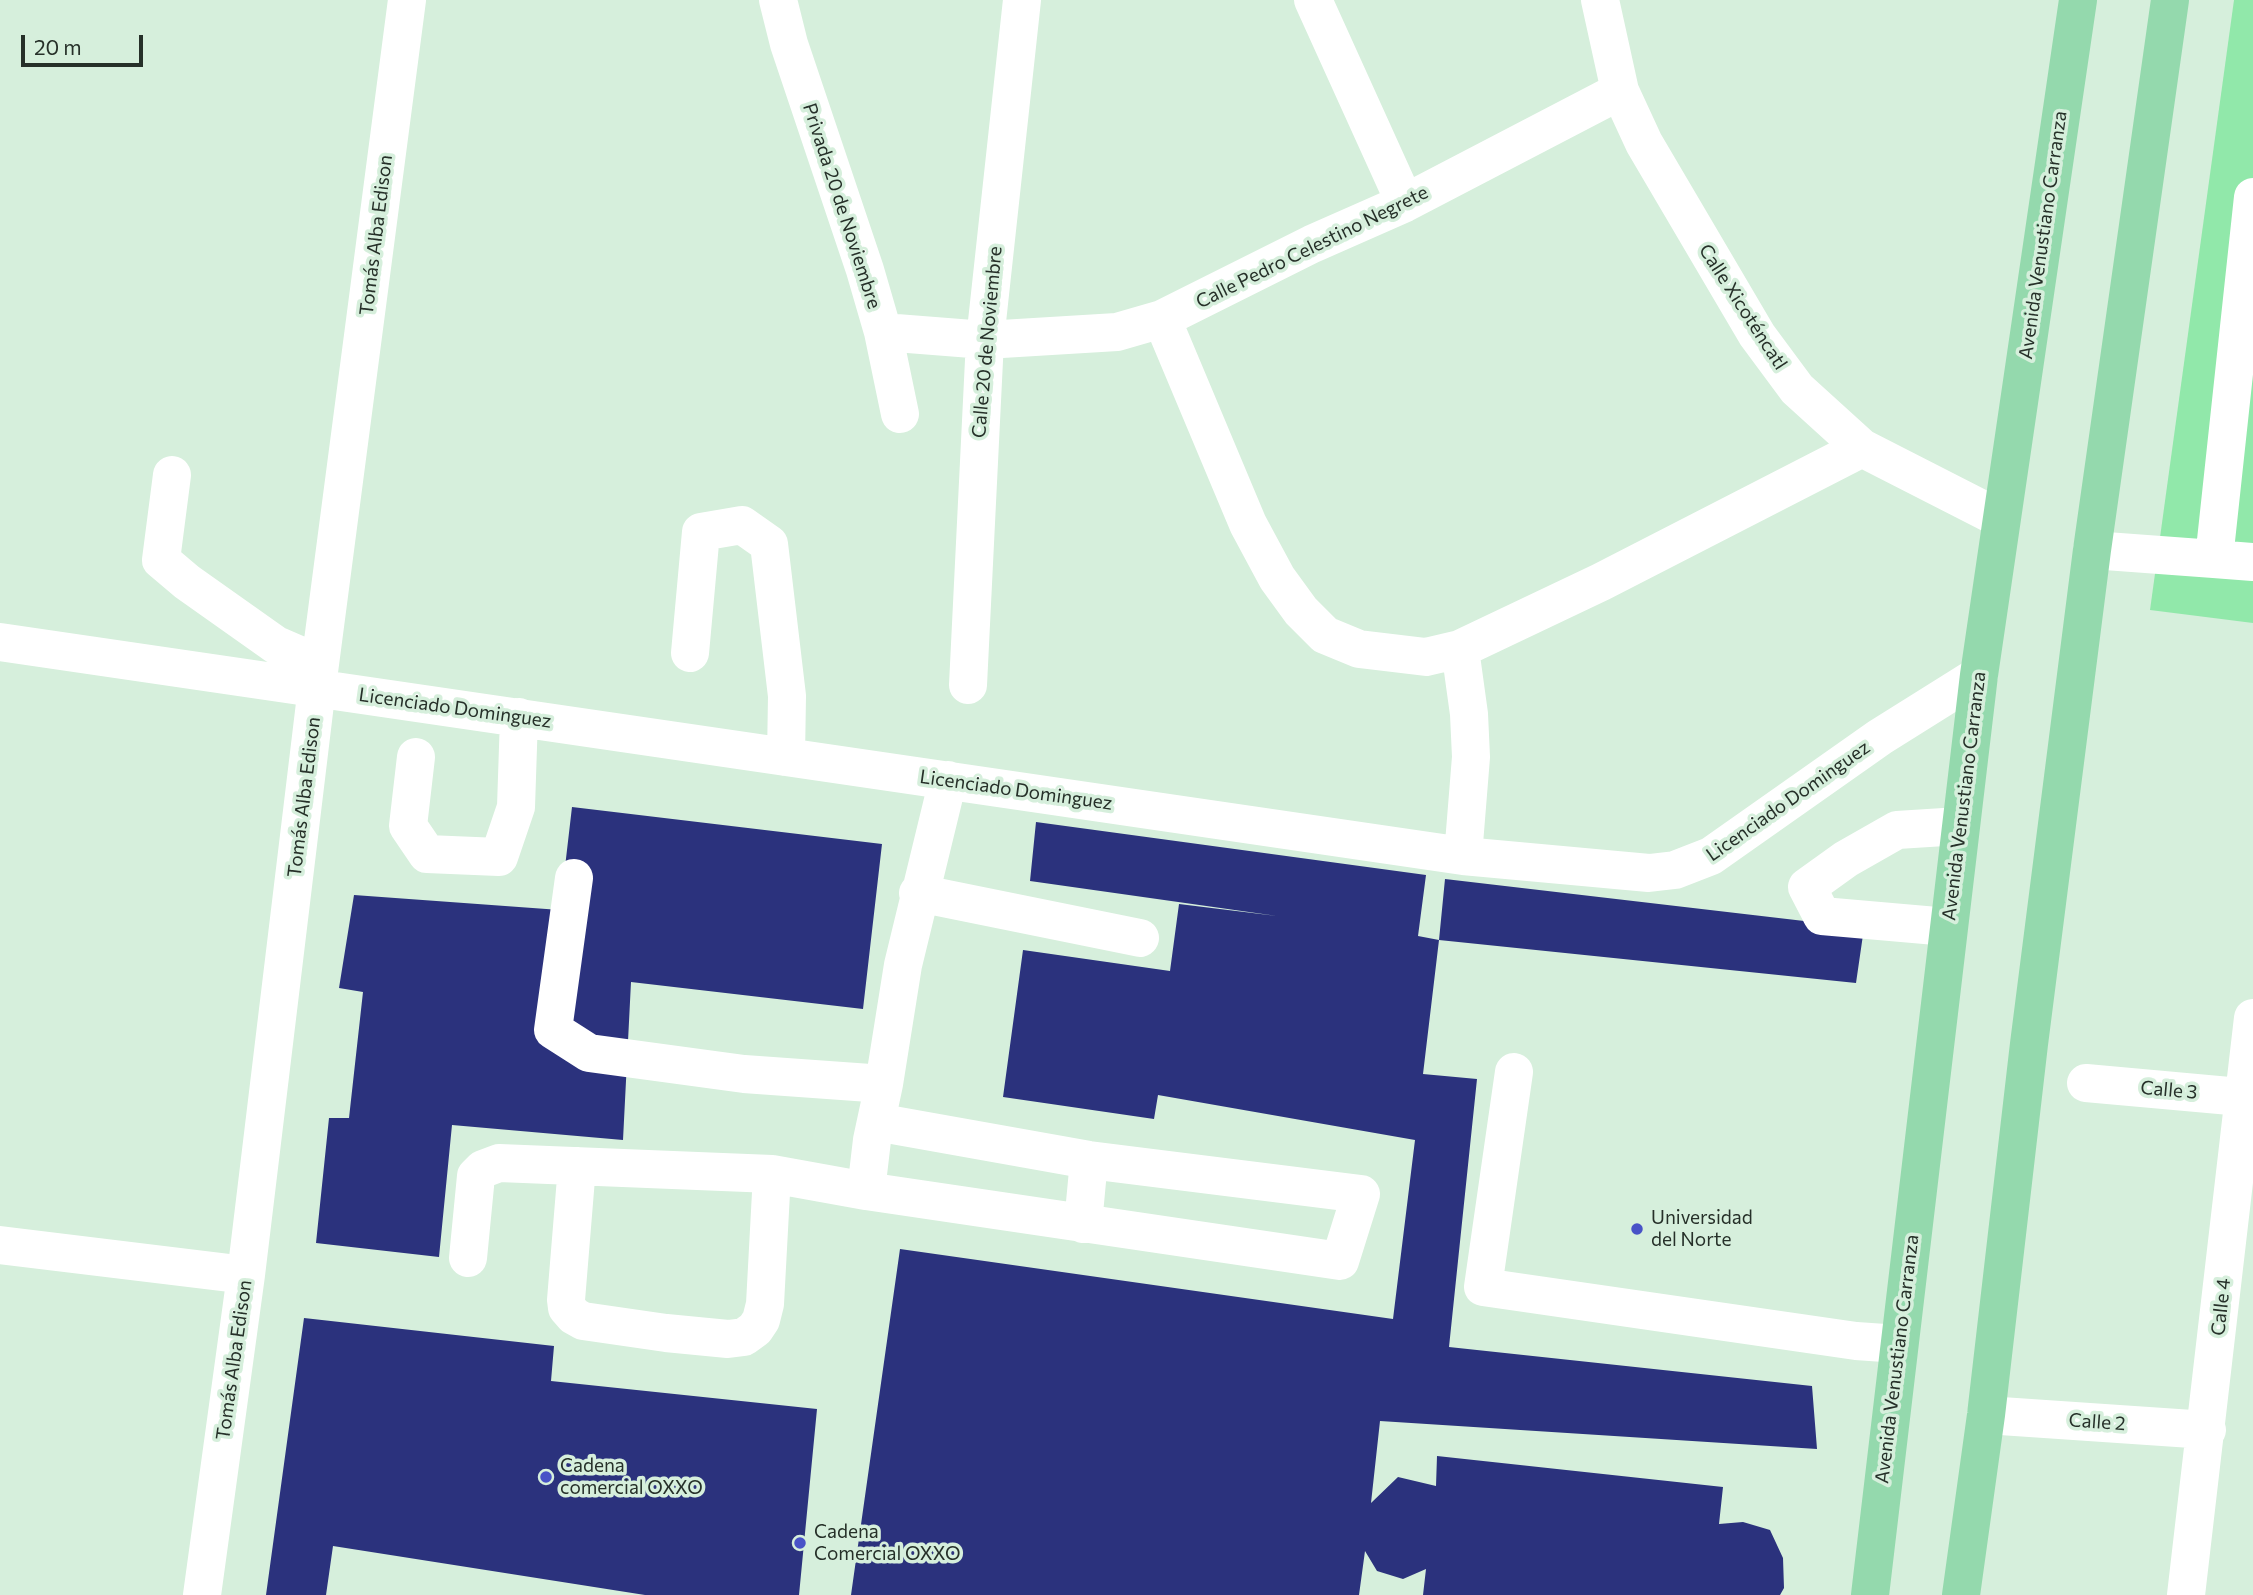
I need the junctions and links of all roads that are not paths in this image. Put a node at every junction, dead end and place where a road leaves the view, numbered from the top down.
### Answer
1 (407, 0) edge
2 (778, 0) edge
3 (1022, 0) edge
4 (1313, 0) edge
5 (1600, 0) edge
6 (2078, 0) edge
7 (2170, 0) edge
8 (1620, 91) junction
9 (2253, 197) edge
10 (1405, 203) junction
11 (1162, 319) junction
12 (883, 332) junction
13 (985, 340) junction
14 (900, 414) dead end
15 (1862, 447) junction
16 (172, 475) dead end
17 (2001, 519) junction
18 (2092, 550) junction
19 (2214, 559) junction
20 (2253, 562) edge
21 (0, 642) edge
22 (1460, 649) junction
23 (690, 653) dead end
24 (1979, 675) junction
25 (318, 676) junction
26 (968, 685) dead end
27 (519, 717) junction
28 (416, 757) dead end
29 (786, 757) junction
30 (948, 780) junction
31 (1960, 826) junction
32 (1463, 856) junction
33 (574, 878) dead end
34 (918, 894) junction
35 (1948, 927) junction
36 (1140, 937) dead end
37 (2253, 1018) edge
38 (1514, 1072) dead end
39 (2086, 1083) dead end
40 (884, 1084) junction
41 (2249, 1098) edge
42 (876, 1122) junction
43 (1089, 1160) junction
44 (576, 1166) junction
45 (772, 1174) junction
46 (866, 1191) junction
47 (1083, 1224) junction
48 (0, 1245) edge
49 (468, 1258) dead end
50 (246, 1275) junction
51 (1899, 1343) junction
52 (1986, 1415) junction
53 (2207, 1430) junction
54 (202, 1595) edge
55 (1870, 1595) edge
56 (1961, 1595) edge
57 (2186, 1595) edge

1 - 25 street, Tomás Alba Edison
2 - 12 street, Privada 20 de Noviembre
3 - 13 street, Calle 20 de Noviembre
4 - 10 street
5 - 8 street, Calle Xicoténcatl
6 - 17 main road, Avenida Venustiano Carranza
7 - 18 main road
8 - 10 street, Calle Pedro Celestino Negrete
8 - 15 street, Calle Xicoténcatl
9 - 19 street
10 - 11 street, Calle Pedro Celestino Negrete
11 - 13 street, Calle Pedro Celestino Negrete
11 - 22 street
12 - 13 street, Calle Pedro Celestino Negrete
12 - 14 street, Privada 20 de Noviembre
13 - 26 street, Calle 20 de Noviembre
15 - 17 street, Calle Xicoténcatl
15 - 22 street
16 - 25 street
17 - 24 main road, Avenida Venustiano Carranza
18 - 19 street
18 - 52 main road
19 - 20 street
21 - 25 street, Licenciado Dominguez
22 - 32 street
23 - 29 street
24 - 31 main road, Avenida Venustiano Carranza
24 - 32 street, Licenciado Dominguez
25 - 27 street, Licenciado Dominguez
25 - 50 street, Tomás Alba Edison
27 - 28 street
27 - 29 street, Licenciado Dominguez
29 - 30 street, Licenciado Dominguez
30 - 32 street, Licenciado Dominguez
30 - 34 street
31 - 35 main road, Avenida Venustiano Carranza
31 - 35 street
33 - 40 street
34 - 36 street
34 - 40 street
35 - 51 main road, Avenida Venustiano Carranza
37 - 41 street, Calle 4
38 - 51 street
39 - 41 street, Calle 3
40 - 42 street
41 - 53 street, Calle 4
42 - 43 street
42 - 46 street
43 - 47 street
43 - 47 street
44 - 45 street
44 - 45 street
44 - 49 street
45 - 46 street
46 - 47 street
48 - 50 street
50 - 54 street, Tomás Alba Edison
51 - 55 main road, Avenida Venustiano Carranza
52 - 53 street, Calle 2
52 - 56 main road
53 - 57 street, Calle 4

